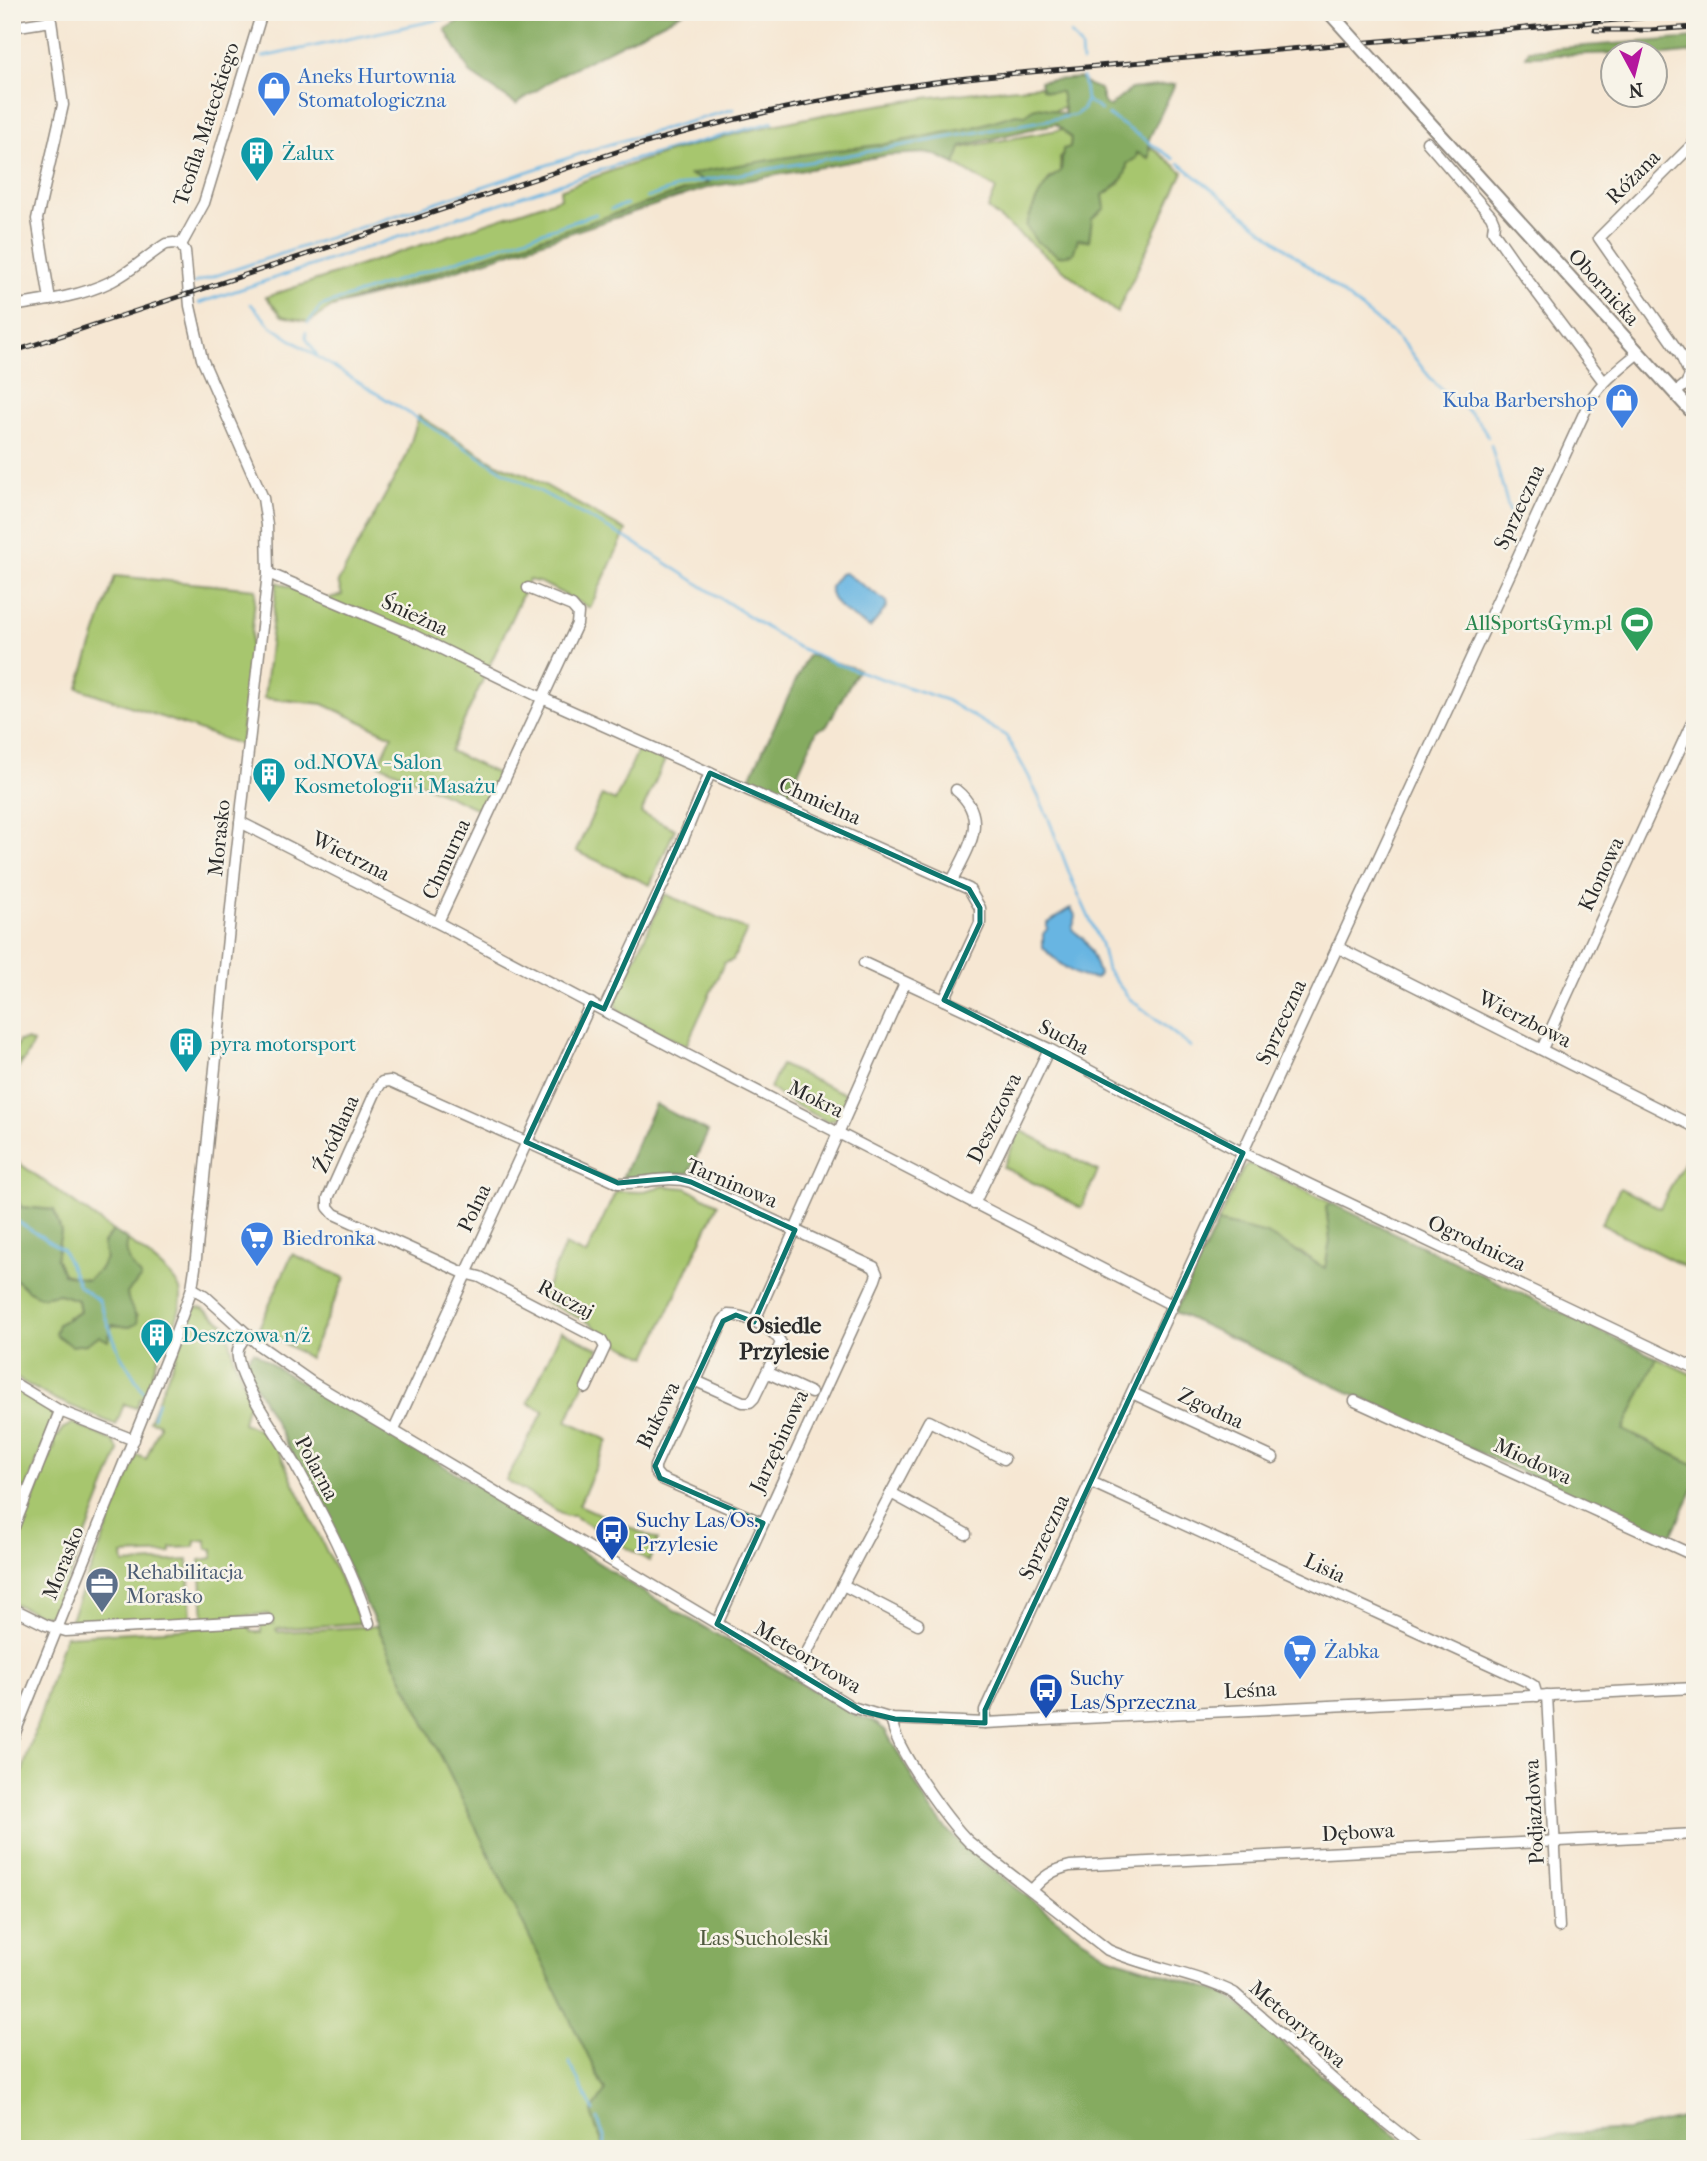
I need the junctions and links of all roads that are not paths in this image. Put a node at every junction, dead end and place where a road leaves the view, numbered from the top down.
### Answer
1 (262, 12) edge
2 (1329, 12) edge
3 (51, 17) edge
4 (12, 27) edge
5 (1427, 142) dead end
6 (1695, 142) edge
7 (181, 245) junction
8 (50, 300) junction
9 (12, 306) edge
10 (1695, 351) edge
11 (1637, 352) junction
12 (1684, 361) junction
13 (1691, 374) junction
14 (1604, 382) junction
15 (1695, 385) edge
16 (1675, 393) junction
17 (1695, 415) edge
18 (268, 573) junction
19 (528, 587) dead end
20 (542, 698) junction
21 (1695, 716) edge
22 (710, 773) junction
23 (956, 790) dead end
24 (240, 822) junction
25 (952, 881) junction
26 (441, 924) junction
27 (1337, 947) junction
28 (864, 963) dead end
29 (905, 983) junction
30 (944, 1000) junction
31 (591, 1003) junction
32 (604, 1009) junction
33 (1049, 1049) junction
34 (1542, 1049) junction
35 (1695, 1127) edge
36 (840, 1132) junction
37 (526, 1142) junction
38 (1243, 1153) junction
39 (974, 1204) junction
40 (796, 1230) junction
41 (464, 1273) junction
42 (877, 1274) joint
43 (192, 1288) junction
44 (1172, 1305) junction
45 (754, 1322) junction
46 (248, 1334) junction
47 (1695, 1367) edge
48 (768, 1373) junction
49 (696, 1381) junction
50 (12, 1382) edge
51 (586, 1388) dead end
52 (811, 1393) dead end
53 (1132, 1393) junction
54 (1355, 1401) dead end
55 (60, 1411) junction
56 (394, 1430) junction
57 (134, 1440) junction
58 (1273, 1458) dead end
59 (1004, 1459) dead end
60 (1091, 1482) junction
61 (891, 1493) junction
62 (763, 1523) junction
63 (12, 1532) edge
64 (966, 1534) dead end
65 (1695, 1556) edge
66 (843, 1585) junction
67 (12, 1608) edge
68 (269, 1620) dead end
69 (369, 1623) dead end
70 (717, 1624) junction
71 (918, 1624) dead end
72 (56, 1629) junction
73 (797, 1671) junction
74 (1695, 1688) edge
75 (1542, 1695) junction
76 (892, 1719) junction
77 (985, 1723) junction
78 (12, 1740) edge
79 (1695, 1834) edge
80 (1555, 1841) junction
81 (1032, 1890) junction
82 (1559, 1927) dead end
83 (1419, 2149) edge

1 - 7 street, Teofila Mateckiego
2 - 11 main road, Obornicka, bridge
3 - 4 street
3 - 8 street
5 - 14 street
6 - 12 street, Różana
7 - 8 street
7 - 18 street, Morasko
8 - 9 street
10 - 12 street
11 - 14 street, Sprzeczna
11 - 16 main road, Obornicka
12 - 13 street
13 - 15 street
13 - 16 street
14 - 27 street, Sprzeczna
16 - 17 main road, Obornicka
18 - 20 street, Śnieżna
18 - 24 street, Morasko
19 - 20 street, Chmurna
20 - 22 street, Chmielna
20 - 26 street, Chmurna
21 - 34 street, Klonowa
22 - 25 street, Chmielna
22 - 32 street
23 - 25 street
24 - 26 street, Wietrzna
24 - 43 street, Morasko
25 - 30 street, Chmielna
26 - 31 street, Mokra
27 - 34 street, Wierzbowa
27 - 38 street, Sprzeczna
28 - 29 street, Sucha
29 - 30 street, Sucha
29 - 36 street
30 - 33 street, Sucha
31 - 32 street, Mokra
31 - 37 street, Polna
32 - 36 street, Mokra
33 - 38 street, Sucha
33 - 39 street, Deszczowa
34 - 35 street, Wierzbowa
36 - 39 street, Mokra
36 - 40 street
37 - 40 street, Tarninowa
37 - 41 street, Polna
37 - 41 street, Źródlana
38 - 44 street, Sprzeczna
38 - 47 street, Ogrodnicza
39 - 44 street, Mokra
40 - 42 street, Tarninowa
40 - 45 street
41 - 51 street, Ruczaj
41 - 56 street, Polna
42 - 62 street, Jarzębinowa
43 - 46 street, Meteorytowa
43 - 57 street, Morasko
44 - 53 street, Sprzeczna
45 - 48 street
45 - 49 street
46 - 56 street, Meteorytowa
46 - 69 street, Polarna
48 - 49 street
48 - 52 street
49 - 62 street, Bukowa
50 - 55 street
53 - 58 street, Zgodna
53 - 60 street, Sprzeczna
54 - 65 street, Miodowa
55 - 57 street
55 - 63 street
56 - 70 street, Meteorytowa
57 - 72 street, Morasko
59 - 61 street
60 - 75 street, Lisia
60 - 77 street, Sprzeczna
61 - 64 street
61 - 66 street
62 - 70 street, Jarzębinowa
66 - 71 street
66 - 73 street
67 - 72 street
68 - 72 street
70 - 73 street, Meteorytowa
72 - 78 street, Morasko
73 - 76 street, Meteorytowa
74 - 75 street, Leśna
75 - 77 street, Leśna
75 - 80 street, Podjazdowa
76 - 77 street, Leśna
76 - 81 street, Meteorytowa
79 - 80 street, Dębowa
80 - 81 street, Dębowa
80 - 82 street, Podjazdowa
81 - 83 street, Meteorytowa

